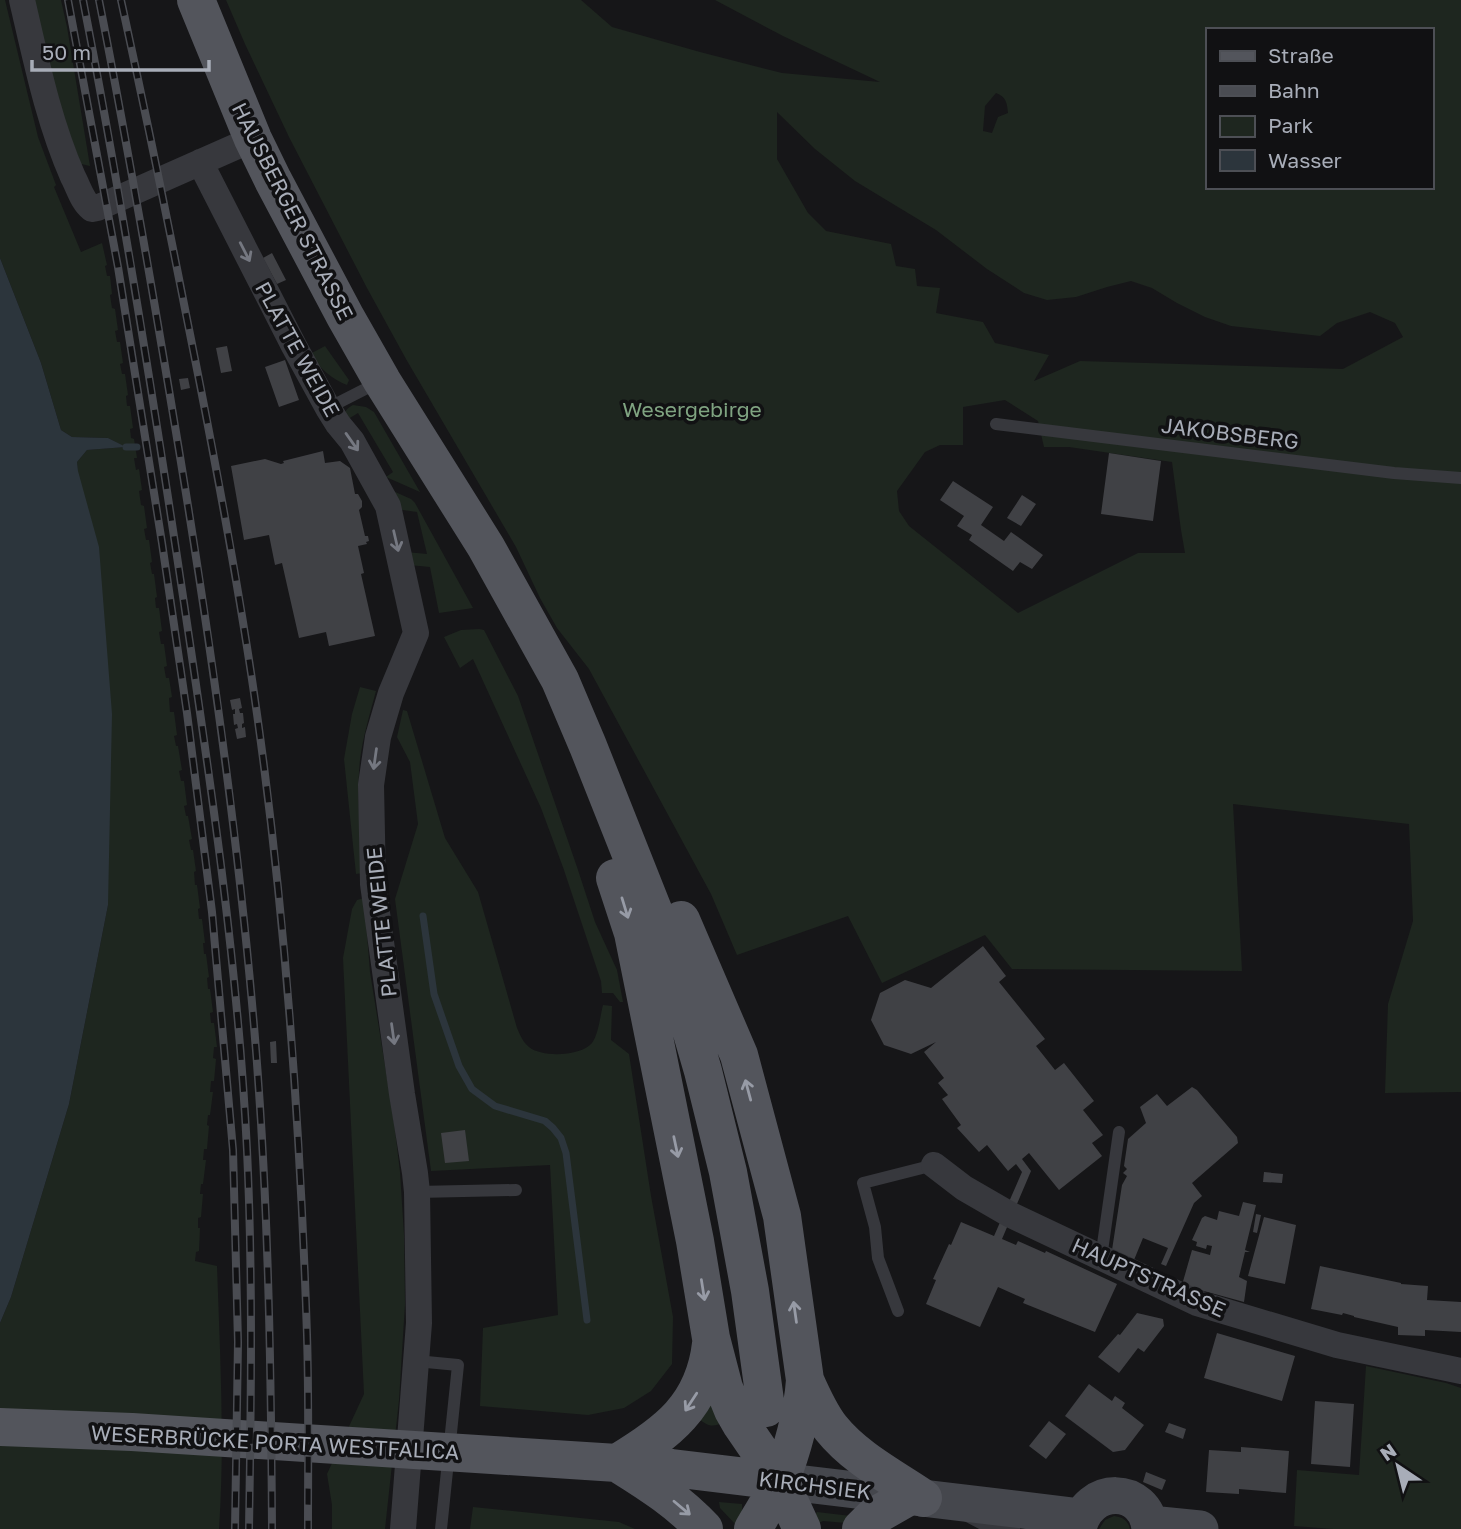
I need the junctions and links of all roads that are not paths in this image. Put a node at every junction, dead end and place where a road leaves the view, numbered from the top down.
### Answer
1 (22, 0) edge
2 (196, 0) edge
3 (253, 139) junction
4 (192, 166) junction
5 (382, 381) junction
6 (328, 408) junction
7 (996, 424) dead end
8 (1461, 478) edge
9 (588, 746) junction
10 (1119, 1132) dead end
11 (934, 1166) joint
12 (416, 1183) junction
13 (516, 1190) dead end
14 (1101, 1258) junction
15 (898, 1311) dead end
16 (711, 1338) junction
17 (416, 1361) junction
18 (1461, 1371) edge
19 (805, 1380) junction
20 (766, 1408) dead end
21 (0, 1427) edge
22 (549, 1459) joint
23 (617, 1463) junction
24 (779, 1481) junction
25 (928, 1499) junction
26 (1080, 1523) edge
27 (1150, 1527) edge
28 (403, 1529) edge
29 (441, 1529) edge
30 (704, 1529) edge
31 (753, 1529) edge
32 (802, 1529) edge
33 (860, 1529) edge
34 (1007, 1529) edge
35 (1200, 1529) edge

1 - 4 street
2 - 3 main road, HAUSBERGER STRASSE
3 - 4 street
3 - 5 main road, HAUSBERGER STRASSE
4 -> 6 street, PLATTE WEIDE
5 - 6 lane
5 - 9 main road, HAUSBERGER STRASSE
6 -> 12 street, PLATTE WEIDE
7 - 8 lane, JAKOBSBERG
9 -> 16 main road
19 -> 9 main road
9 - 20 main road
10 - 14 lane
11 - 14 street, HAUPTSTRASSE
11 - 15 lane
12 - 13 lane
12 - 17 street, PLATTE WEIDE
14 - 18 street, HAUPTSTRASSE
16 -> 23 main road
16 - 24 main road
17 - 28 street, PLATTE WEIDE
17 - 29 lane
19 - 24 main road
19 - 25 main road
21 - 22 main road, WESERBRÜCKE PORTA WESTFALICA
22 - 23 main road, KIRCHSIEK
23 - 24 main road, KIRCHSIEK
23 -> 30 main road
24 - 25 main road, KIRCHSIEK
24 - 31 main road
24 - 32 main road
25 - 26 main road, KIRCHSIEK
25 - 33 main road
25 - 34 street
26 - 27 main road
27 - 35 main road

